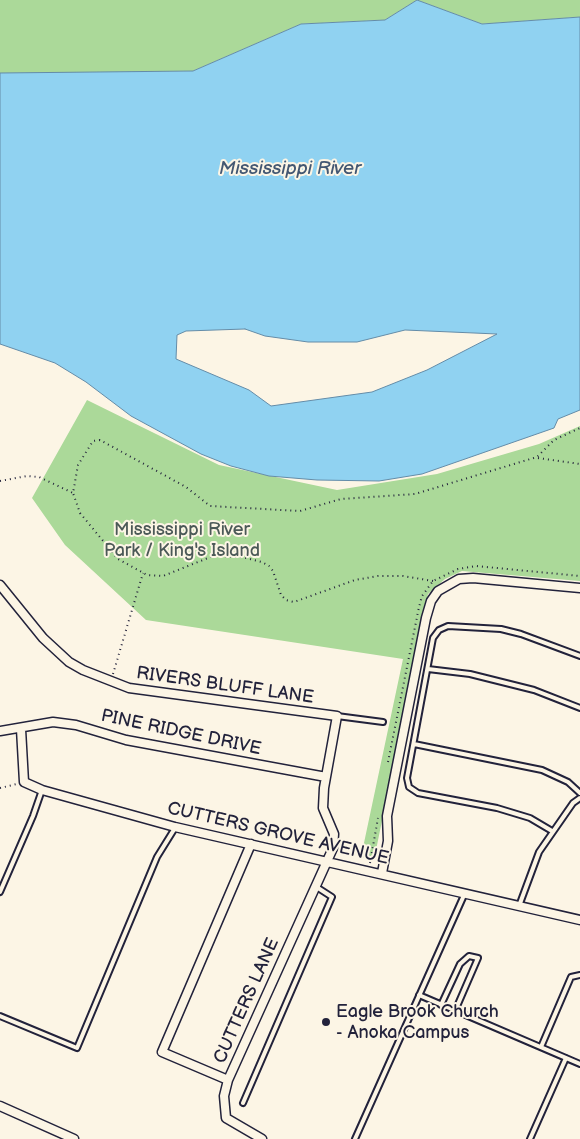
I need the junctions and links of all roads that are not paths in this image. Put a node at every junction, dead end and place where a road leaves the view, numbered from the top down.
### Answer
1 (0, 585) edge
2 (580, 588) edge
3 (580, 656) edge
4 (428, 669) junction
5 (580, 708) edge
6 (337, 716) junction
7 (383, 722) dead end
8 (21, 729) junction
9 (0, 731) edge
10 (414, 744) junction
11 (326, 777) junction
12 (42, 790) junction
13 (580, 793) edge
14 (580, 798) edge
15 (175, 827) junction
16 (552, 831) junction
17 (251, 844) junction
18 (329, 861) junction
19 (382, 873) junction
20 (315, 886) junction
21 (0, 892) edge
22 (465, 893) junction
23 (519, 906) junction
24 (580, 920) edge
25 (580, 975) edge
26 (419, 995) junction
27 (441, 1005) junction
28 (455, 1011) junction
29 (0, 1016) edge
30 (541, 1047) junction
31 (566, 1058) junction
32 (580, 1064) edge
33 (228, 1080) junction
34 (243, 1103) dead end
35 (0, 1106) edge
36 (74, 1139) edge
37 (262, 1139) edge
38 (355, 1139) edge
39 (530, 1139) edge

1 - 6 street, RIVERS BLUFF LANE
2 - 19 street
3 - 4 lane
4 - 5 lane
4 - 10 lane
6 - 7 lane
6 - 11 street, RIVERS BLUFF LANE
8 - 9 street, PINE RIDGE DRIVE
8 - 11 street, PINE RIDGE DRIVE
8 - 12 street, CUTTERS GROVE AVENUE
10 - 13 lane
10 - 16 lane
11 - 18 street, RIVERS BLUFF LANE
12 - 15 street, CUTTERS GROVE AVENUE
12 - 21 lane
14 - 16 lane
15 - 17 street, CUTTERS GROVE AVENUE
15 - 29 lane
16 - 23 lane
17 - 18 street, CUTTERS GROVE AVENUE
17 - 33 street
18 - 19 street, CUTTERS GROVE AVENUE
18 - 20 street, CUTTERS LANE
19 - 22 street, CUTTERS GROVE AVENUE
20 - 33 street, CUTTERS LANE
20 - 34 lane
22 - 23 street, CUTTERS GROVE AVENUE
22 - 26 lane
23 - 24 street, CUTTERS GROVE AVENUE
25 - 30 lane
26 - 27 lane
26 - 38 lane
27 - 28 lane
27 - 28 lane
28 - 30 lane
30 - 31 lane
31 - 32 lane
31 - 39 lane
33 - 37 street, CUTTERS LANE
35 - 36 street

